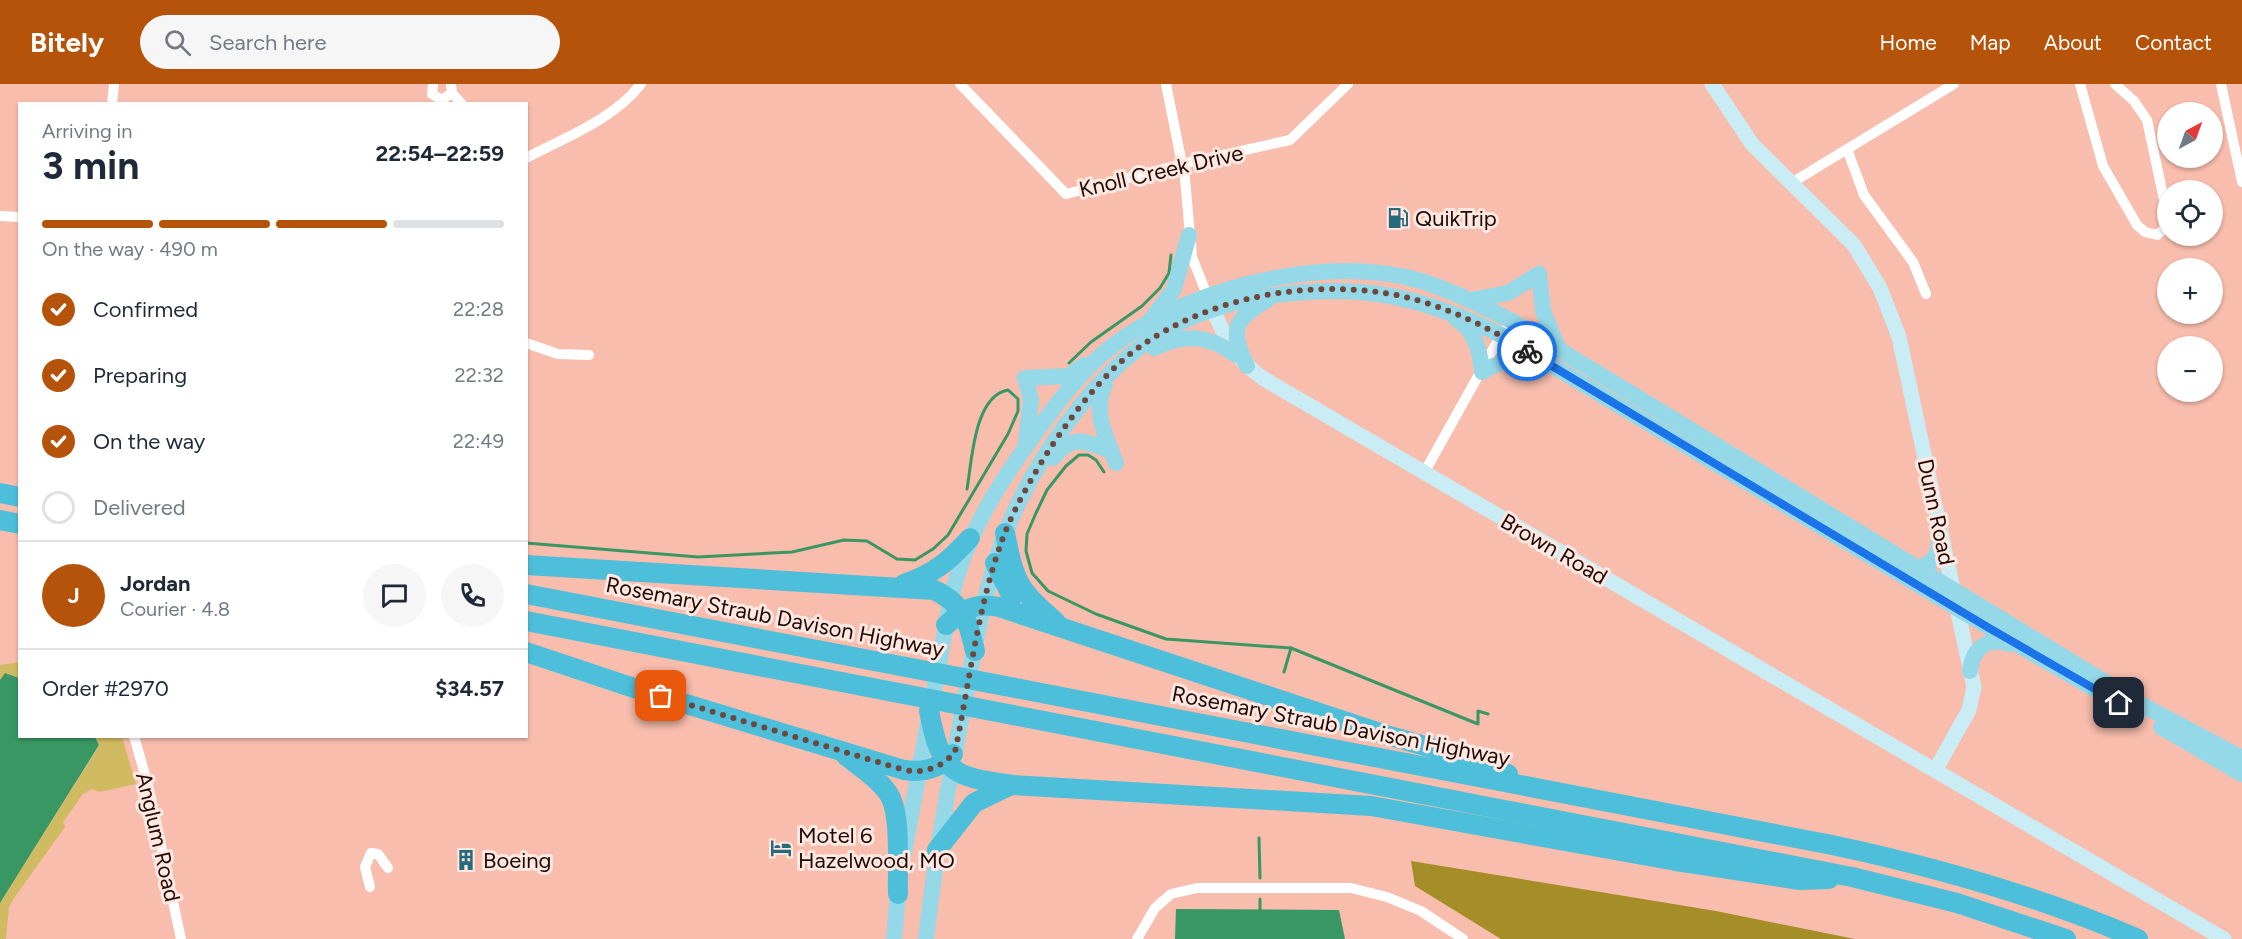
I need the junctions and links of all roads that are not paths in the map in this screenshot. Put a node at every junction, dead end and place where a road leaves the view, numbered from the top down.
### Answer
1 (114, 84) edge
2 (433, 84) edge
3 (640, 84) edge
4 (960, 84) edge
5 (1166, 84) edge
6 (1348, 84) edge
7 (1712, 84) edge
8 (1954, 84) edge
9 (2080, 84) edge
10 (2115, 84) edge
11 (2221, 84) edge
12 (451, 89) edge
13 (112, 102) edge
14 (461, 102) edge
15 (1847, 149) junction
16 (528, 157) edge
17 (1182, 164) junction
18 (2242, 182) edge
19 (1793, 183) junction
20 (0, 216) edge
21 (18, 217) edge
22 (1189, 235) junction
23 (1926, 294) dead end
24 (1278, 295) junction
25 (1470, 300) junction
26 (1210, 302) junction
27 (1437, 308) junction
28 (1512, 321) junction
29 (1145, 324) junction
30 (1501, 335) junction
31 (528, 344) edge
32 (1135, 350) junction
33 (1559, 350) junction
34 (589, 355) dead end
35 (1099, 358) junction
36 (1242, 361) junction
37 (1545, 361) junction
38 (1111, 372) junction
39 (1482, 372) junction
40 (1023, 451) junction
41 (1424, 473) junction
42 (0, 493) edge
43 (18, 497) edge
44 (1020, 502) junction
45 (0, 520) edge
46 (18, 524) edge
47 (1939, 528) junction
48 (1005, 534) junction
49 (970, 538) junction
50 (995, 563) junction
51 (528, 565) edge
52 (1918, 568) junction
53 (899, 586) junction
54 (1952, 588) junction
55 (528, 594) edge
56 (957, 605) junction
57 (985, 605) junction
58 (1957, 609) junction
59 (1035, 619) junction
60 (528, 621) edge
61 (946, 625) joint
62 (1065, 629) junction
63 (2025, 649) junction
64 (975, 651) junction
65 (528, 653) edge
66 (1970, 671) junction
67 (929, 722) junction
68 (135, 738) edge
69 (837, 748) junction
70 (2242, 758) edge
71 (877, 761) junction
72 (951, 761) junction
73 (1936, 769) junction
74 (918, 771) junction
75 (2242, 774) edge
76 (1012, 785) junction
77 (1558, 792) junction
78 (910, 813) junction
79 (937, 850) junction
80 (388, 868) dead end
81 (1858, 878) junction
82 (370, 887) dead end
83 (898, 894) junction
84 (181, 939) edge
85 (894, 939) edge
86 (926, 939) edge
87 (1137, 939) edge
88 (1463, 939) edge
89 (2066, 939) edge
90 (2138, 939) edge
91 (2224, 939) edge

1 - 13 street
2 - 12 street
3 - 16 street
4 - 17 street, Knoll Creek Drive
5 - 17 street
6 - 17 street, Knoll Creek Drive
7 - 19 street, Dunn Road
8 - 15 street
9 - 10 street
11 - 18 street
12 - 14 street
15 - 19 street
15 - 23 street
17 - 22 street
19 - 47 street, Dunn Road
20 - 21 street
22 - 26 street
22 - 29 main road
24 - 26 main road
24 - 27 main road
24 - 36 main road
25 - 26 main road
25 - 28 main road
25 - 33 main road
26 - 29 main road
26 - 32 main road
26 - 36 street, Brown Road
27 - 30 main road
27 - 39 main road
28 - 30 street
28 - 33 main road
29 - 35 main road
30 - 37 main road
30 - 39 street
31 - 34 street
32 - 36 main road
32 - 38 main road
33 - 52 main road
35 - 40 main road
35 - 40 main road
36 - 41 street, Brown Road
37 - 39 main road
37 - 58 main road
38 - 44 main road
38 - 44 main road
39 - 41 street
40 - 49 main road
41 - 73 street, Brown Road
42 - 43 highway
44 - 48 main road
45 - 46 highway
47 - 52 main road
47 - 54 street, Dunn Road
48 - 50 main road
48 - 62 highway
49 - 53 highway
49 - 56 main road
50 - 57 main road
50 - 59 highway
51 - 53 highway
52 - 54 main road
53 - 56 highway
54 - 58 street, Dunn Road
54 - 70 main road
55 - 77 highway, Rosemary Straub Davison Highway
56 - 57 highway
56 - 61 highway
56 - 64 highway
57 - 59 highway
57 - 64 main road
58 - 63 main road
58 - 66 street, Dunn Road
59 - 62 highway
60 - 81 highway
61 - 67 main road
62 - 77 highway
63 - 66 main road
63 - 75 main road
64 - 72 main road
65 - 69 highway
66 - 73 street, Dunn Road
67 - 72 highway
67 - 74 main road
68 - 84 street, Anglum Road
69 - 71 highway
69 - 83 highway
71 - 74 highway
71 - 78 highway
72 - 74 highway
72 - 76 highway
72 - 79 main road
73 - 91 street
74 - 78 main road
76 - 79 highway
76 - 81 highway
77 - 90 highway, Rosemary Straub Davison Highway
78 - 83 main road
79 - 86 main road
80 - 82 street
81 - 89 highway
83 - 85 main road
87 - 88 street

